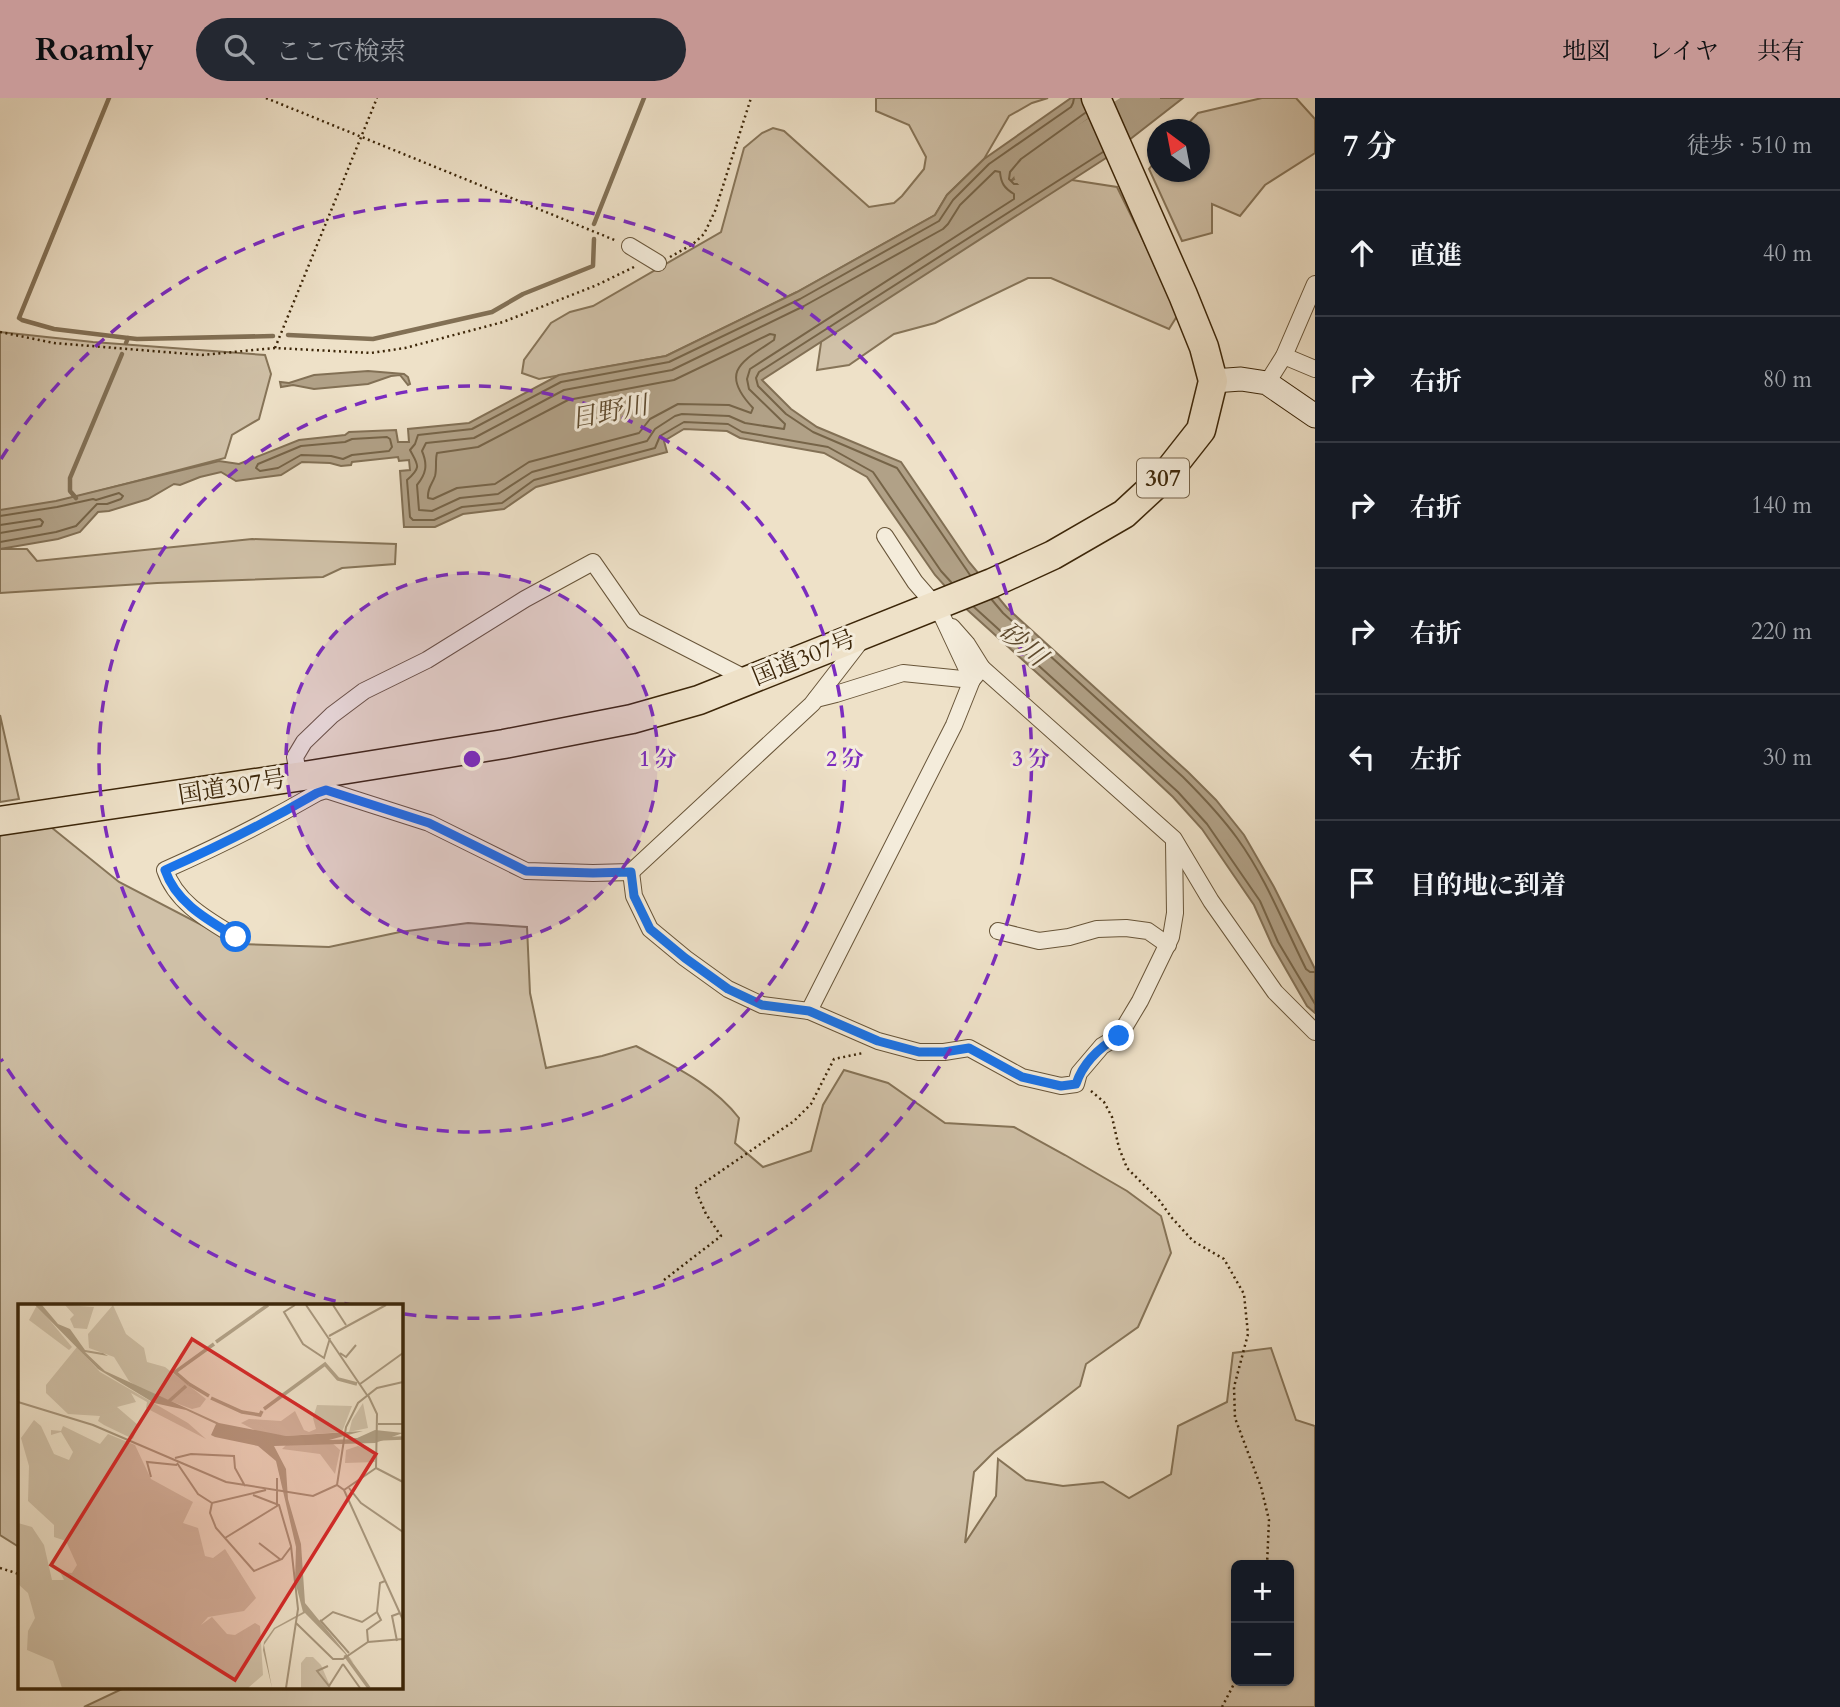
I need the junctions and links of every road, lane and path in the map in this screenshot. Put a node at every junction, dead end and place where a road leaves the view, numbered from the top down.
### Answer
1 (266, 98) edge
2 (377, 98) edge
3 (751, 98) edge
4 (1096, 98) edge
5 (361, 137) junction
6 (630, 246) joint
7 (658, 262) junction
8 (1315, 284) edge
9 (0, 332) edge
10 (275, 348) junction
11 (1284, 356) junction
12 (1315, 369) edge
13 (1213, 381) junction
14 (1267, 383) junction
15 (1315, 416) edge
16 (885, 536) dead end
17 (942, 607) junction
18 (867, 633) junction
19 (977, 674) junction
20 (749, 680) junction
21 (816, 699) junction
22 (315, 780) junction
23 (0, 821) edge
24 (1174, 839) junction
25 (631, 872) junction
26 (998, 931) dead end
27 (236, 937) dead end
28 (1168, 945) junction
29 (809, 1011) junction
30 (1315, 1032) edge
31 (878, 1041) junction
32 (1076, 1084) junction
33 (664, 1280) dead end
34 (1267, 1560) edge
35 (0, 1567) edge
36 (18, 1574) edge
37 (1233, 1686) edge
38 (1222, 1707) edge

1 - 5 path
2 - 5 path
3 - 7 path
4 - 13 highway, 国道307号 / 307
5 - 6 path
5 - 10 path
6 - 7 street
7 - 10 path
8 - 11 street
9 - 10 path
11 - 12 street
11 - 14 street
13 - 14 main road
13 - 17 highway, 国道307号 / 307
14 - 15 main road
16 - 17 street
17 - 18 highway, 国道307号 / 307
17 - 19 street
18 - 20 highway, 国道307号 / 307
18 - 21 street
19 - 21 street
19 - 24 street
19 - 29 street
20 - 22 highway, 国道307号 / 307
20 - 22 street
21 - 25 street
22 - 23 highway, 国道307号 / 307
22 - 25 street
22 - 27 street
24 - 28 street
24 - 30 street
25 - 29 street
26 - 28 street
28 - 32 street
29 - 31 street
31 - 32 street
31 - 33 path
32 - 34 path
35 - 36 path
37 - 38 path

